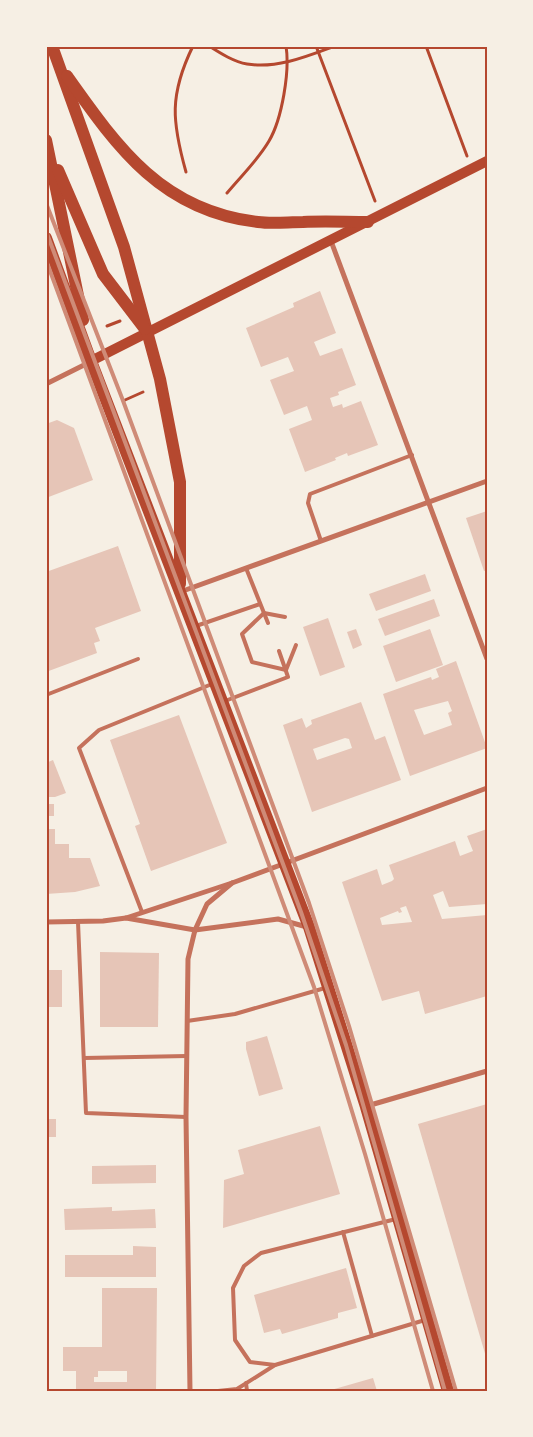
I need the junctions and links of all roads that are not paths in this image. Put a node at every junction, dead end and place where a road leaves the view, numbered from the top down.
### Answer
1 (52, 46) edge
2 (57, 62) junction
3 (46, 141) edge
4 (487, 161) edge
5 (368, 222) junction
6 (46, 238) edge
7 (330, 241) junction
8 (148, 333) junction
9 (91, 362) junction
10 (46, 384) edge
11 (412, 455) junction
12 (487, 481) edge
13 (429, 502) junction
14 (320, 541) junction
15 (246, 568) junction
16 (180, 592) junction
17 (260, 604) junction
18 (264, 612) junction
19 (284, 618) dead end
20 (268, 623) dead end
21 (194, 627) junction
22 (296, 645) dead end
23 (279, 651) dead end
24 (487, 658) edge
25 (138, 659) dead end
26 (286, 670) junction
27 (216, 683) junction
28 (46, 695) edge
29 (223, 702) junction
30 (487, 788) edge
31 (286, 863) junction
32 (232, 883) junction
33 (142, 912) junction
34 (126, 918) junction
35 (46, 922) edge
36 (78, 922) junction
37 (309, 927) junction
38 (195, 930) junction
39 (329, 987) junction
40 (187, 1021) junction
41 (187, 1056) junction
42 (84, 1058) junction
43 (487, 1071) edge
44 (366, 1107) junction
45 (186, 1117) junction
46 (398, 1219) junction
47 (343, 1232) junction
48 (428, 1320) junction
49 (372, 1336) junction
50 (275, 1365) junction
51 (246, 1383) junction
52 (190, 1391) edge
53 (218, 1391) edge
54 (247, 1391) edge
55 (448, 1391) edge

1 - 2 main road
2 - 5 main road
2 - 8 main road
3 - 8 main road
3 - 9 main road
4 - 5 main road
5 - 7 main road
6 - 9 main road
7 - 8 main road
7 - 11 street
8 - 9 main road
8 - 16 main road
9 - 10 street
9 - 16 main road
11 - 13 street
11 - 14 lane
12 - 13 street
13 - 14 street
13 - 24 street
14 - 15 street
15 - 16 street
15 - 17 lane
16 - 21 main road
17 - 18 lane
17 - 21 lane
18 - 19 lane
18 - 20 lane
18 - 26 lane
21 - 27 main road
22 - 26 lane
23 - 26 lane
25 - 28 lane
26 - 29 lane
27 - 29 main road
27 - 33 lane
29 - 31 main road
30 - 31 street
31 - 32 street
31 - 37 main road
32 - 33 street
32 - 38 street
33 - 34 street
34 - 36 street
34 - 38 street
35 - 36 street
36 - 42 lane
37 - 38 street
37 - 39 main road
38 - 40 street
39 - 40 lane
39 - 44 main road
40 - 41 street
41 - 42 lane
41 - 45 street
42 - 45 lane
43 - 44 street
44 - 46 main road
45 - 52 street
46 - 47 lane
46 - 48 main road
47 - 49 lane
47 - 50 lane
48 - 49 lane
48 - 55 main road
49 - 50 lane
50 - 51 lane
51 - 53 lane
51 - 54 lane

